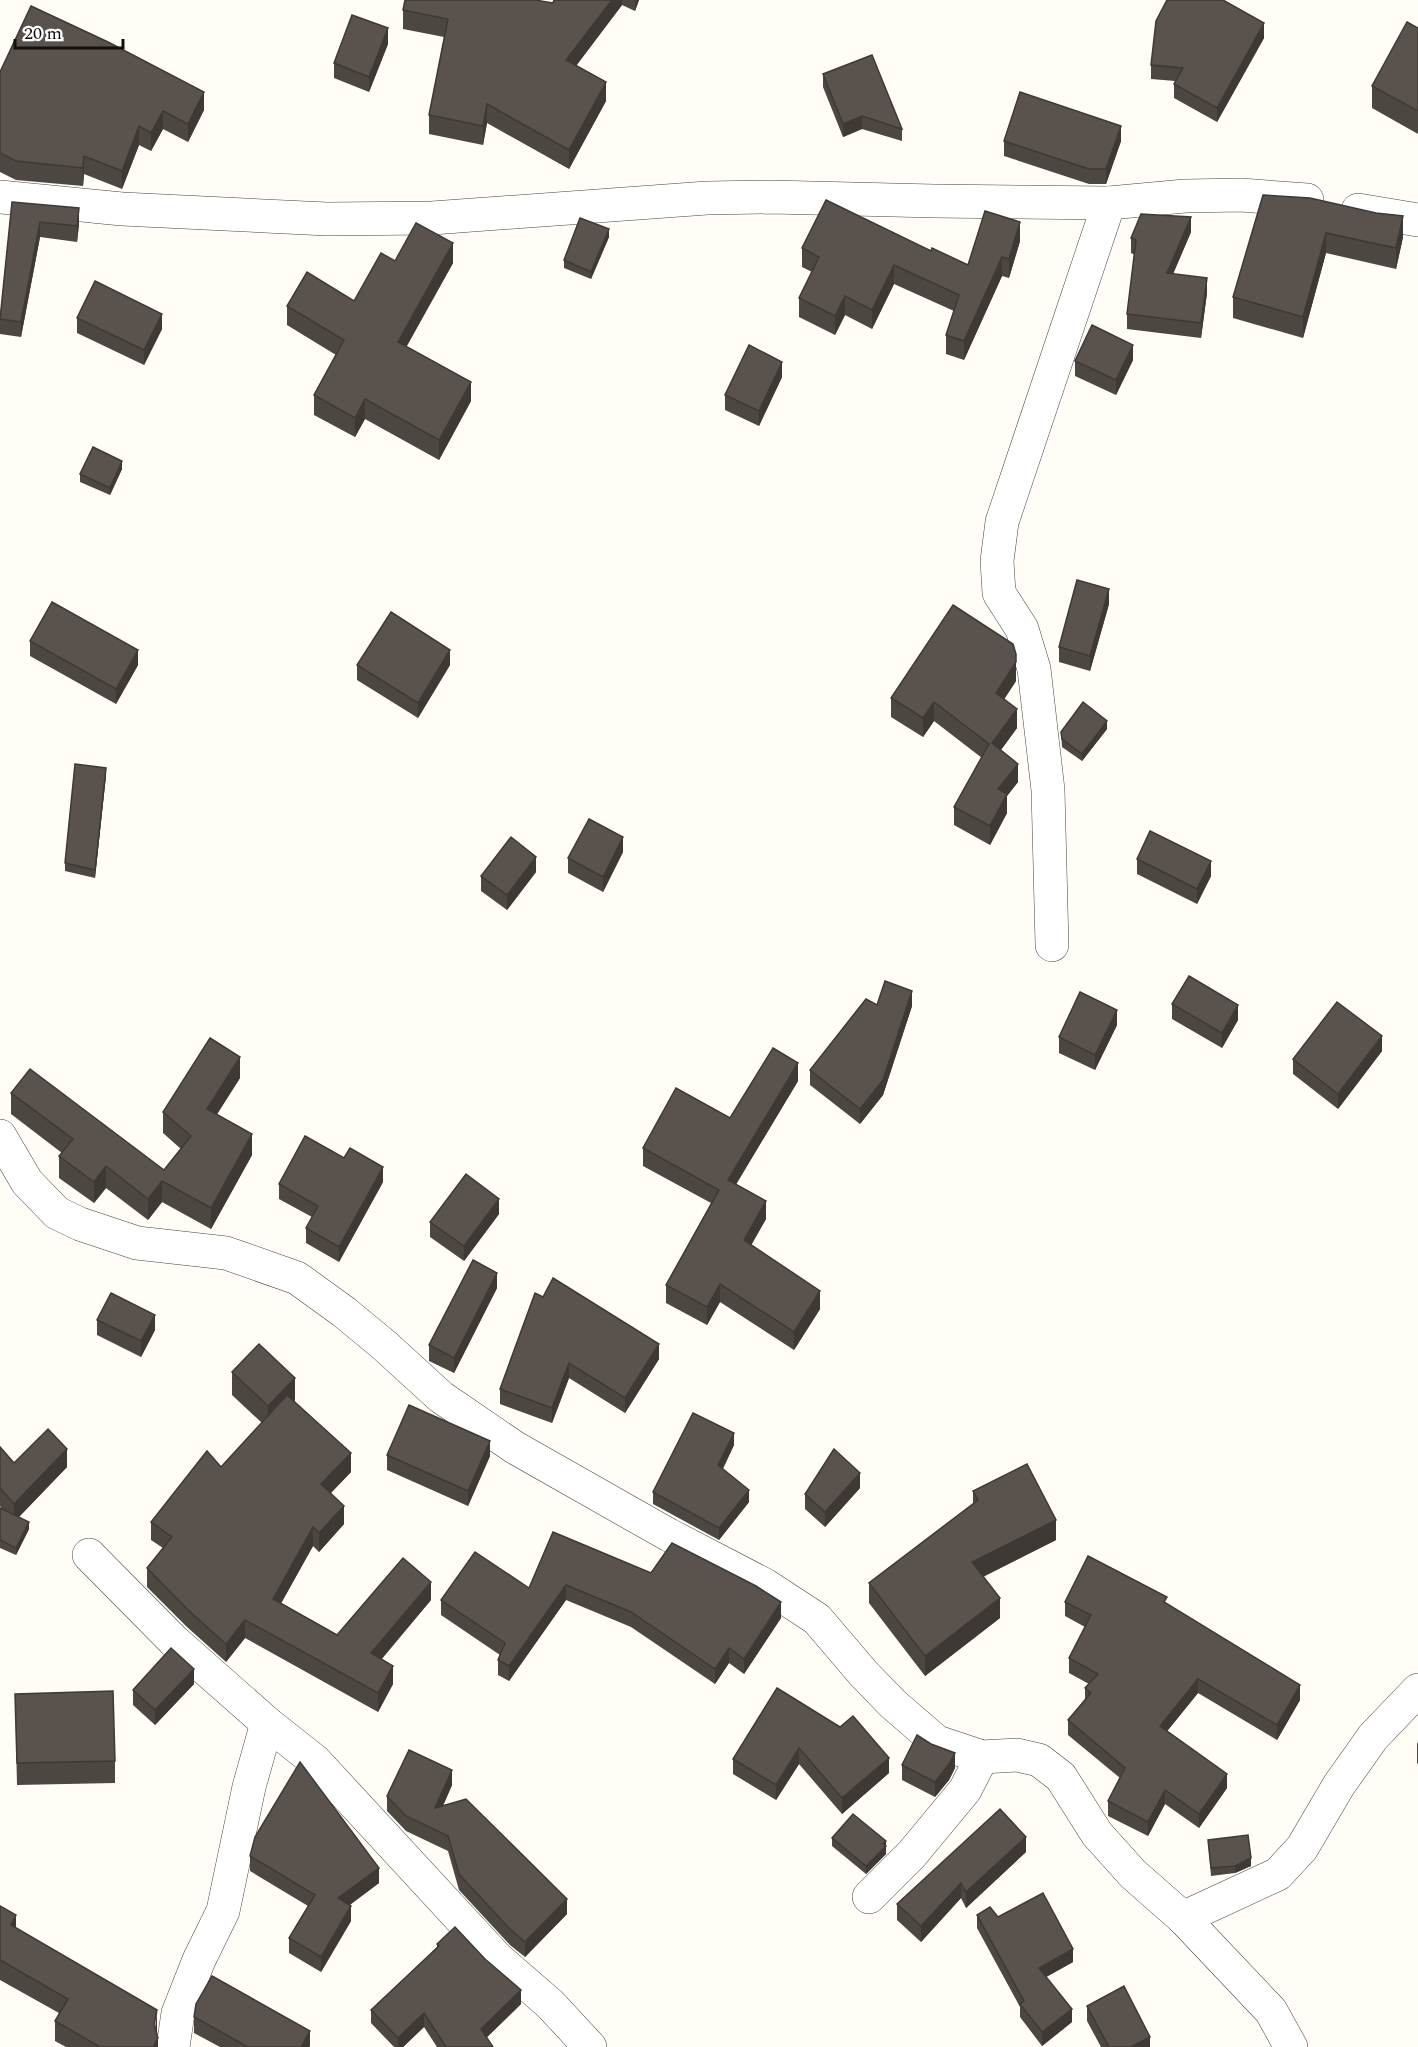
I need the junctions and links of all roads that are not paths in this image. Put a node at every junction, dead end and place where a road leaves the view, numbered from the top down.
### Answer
1 (0, 197) edge
2 (1109, 203) junction
3 (1418, 220) edge
4 (1052, 945) dead end
5 (0, 1136) edge
6 (89, 1555) dead end
7 (1418, 1690) edge
8 (267, 1722) junction
9 (982, 1757) junction
10 (869, 1897) dead end
11 (1183, 1918) junction
12 (173, 2047) edge
13 (590, 2047) edge
14 (1291, 2047) edge

1 - 2 street
2 - 3 street
2 - 4 street
5 - 9 street
6 - 8 street
7 - 11 street
8 - 12 street
8 - 13 street
9 - 10 street
9 - 11 street
11 - 14 street

